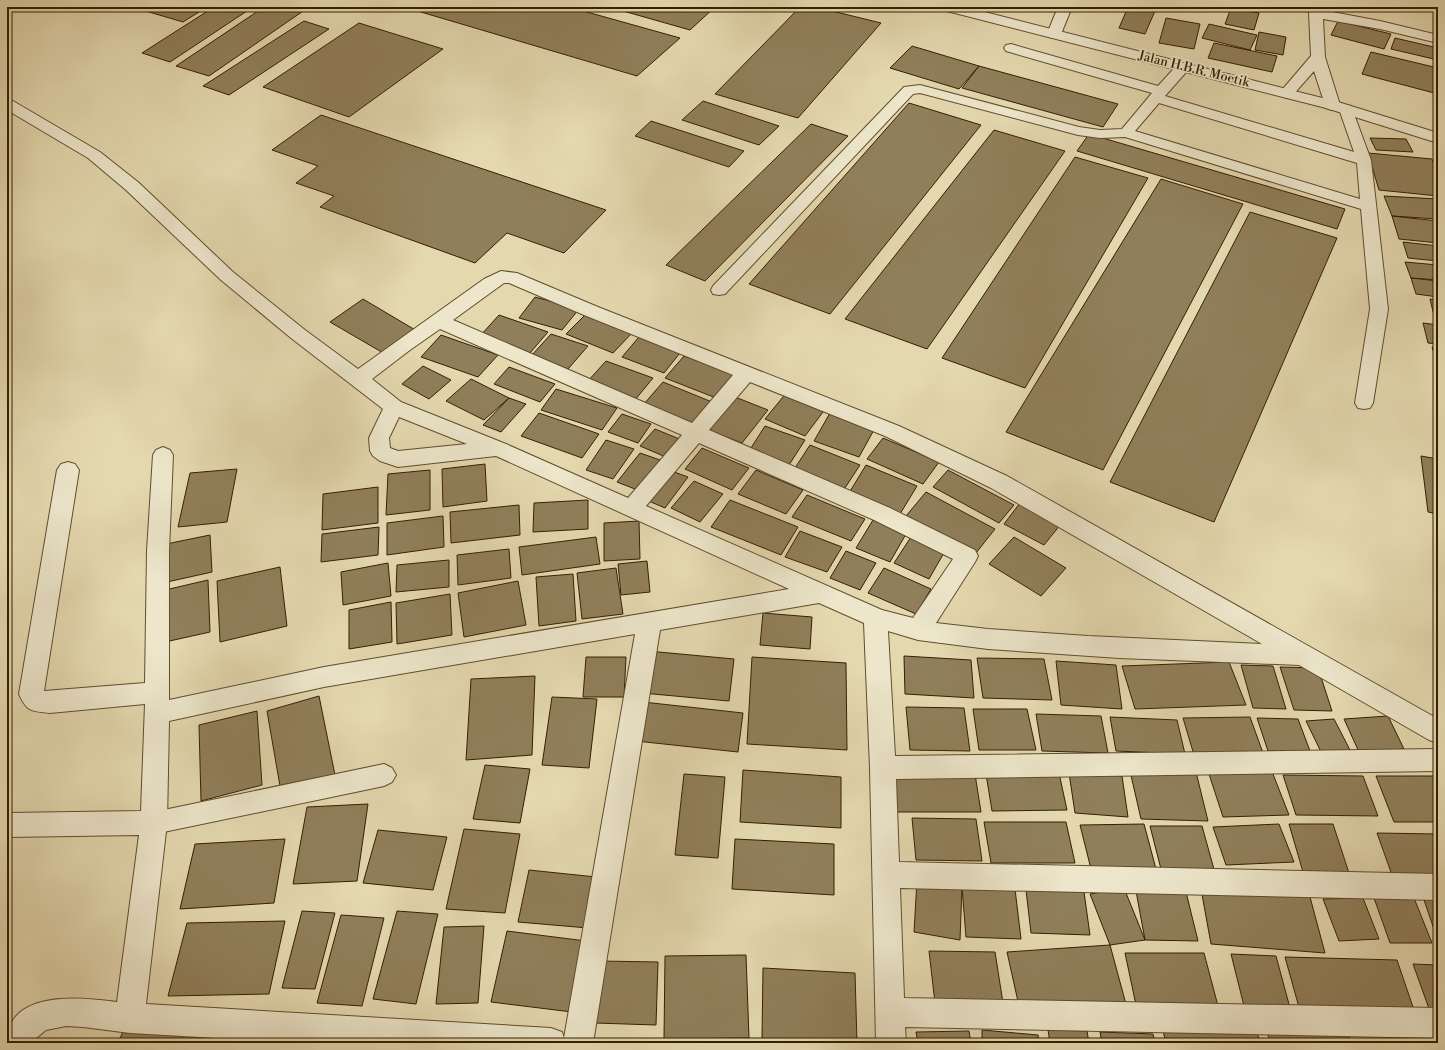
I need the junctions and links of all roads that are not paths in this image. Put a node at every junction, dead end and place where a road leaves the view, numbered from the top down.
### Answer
1 (948, 7) edge
2 (1065, 7) edge
3 (1366, 7) edge
4 (1318, 9) edge
5 (1380, 25) junction
6 (1054, 34) junction
7 (1438, 39) edge
8 (1011, 48) dead end
9 (1318, 57) junction
10 (1183, 67) junction
11 (1287, 93) junction
12 (1158, 94) junction
13 (7, 104) edge
14 (1339, 107) junction
15 (1126, 133) junction
16 (1438, 138) edge
17 (1364, 160) junction
18 (1368, 206) junction
19 (719, 290) dead end
20 (439, 321) junction
21 (747, 372) junction
22 (358, 379) junction
23 (1364, 404) dead end
24 (394, 407) junction
25 (696, 433) junction
26 (498, 449) junction
27 (163, 455) dead end
28 (68, 470) dead end
29 (631, 509) junction
30 (822, 593) junction
31 (876, 618) junction
32 (649, 623) junction
33 (918, 630) junction
34 (1302, 655) junction
35 (157, 703) junction
36 (1438, 732) edge
37 (1438, 760) edge
38 (883, 768) junction
39 (384, 775) dead end
40 (154, 823) junction
41 (7, 825) edge
42 (886, 875) junction
43 (1438, 887) edge
44 (891, 1012) junction
45 (130, 1018) junction
46 (1438, 1023) edge
47 (17, 1043) edge
48 (551, 1043) edge
49 (578, 1043) edge
50 (891, 1043) edge

1 - 6 street, Jalan H.B.R. Moetik
2 - 6 street
3 - 5 street
4 - 5 street
4 - 9 street
5 - 7 street
6 - 10 street, Jalan H.B.R. Moetik
8 - 12 lane
9 - 11 street
9 - 14 street
10 - 11 street, Jalan H.B.R. Moetik
10 - 12 lane
11 - 14 street, Jalan H.B.R. Moetik
12 - 15 lane
12 - 17 lane
13 - 22 street
14 - 16 street, Jalan H.B.R. Moetik
14 - 17 lane
15 - 18 lane
15 - 19 lane
17 - 18 lane
18 - 23 lane
20 - 21 street
20 - 22 street
20 - 25 street
21 - 25 street
21 - 34 street
22 - 24 street
24 - 26 street
24 - 26 street
25 - 29 street
25 - 33 street
26 - 29 street
27 - 35 street
28 - 35 street
29 - 30 street
30 - 31 street
30 - 32 street
31 - 33 street
31 - 38 street
32 - 35 street
32 - 49 street
33 - 34 street
34 - 36 street
35 - 40 street
37 - 38 street
38 - 42 street
39 - 40 lane
40 - 41 street
40 - 45 street
42 - 43 street
42 - 44 street
44 - 46 street
44 - 50 street
45 - 47 street
45 - 48 street

